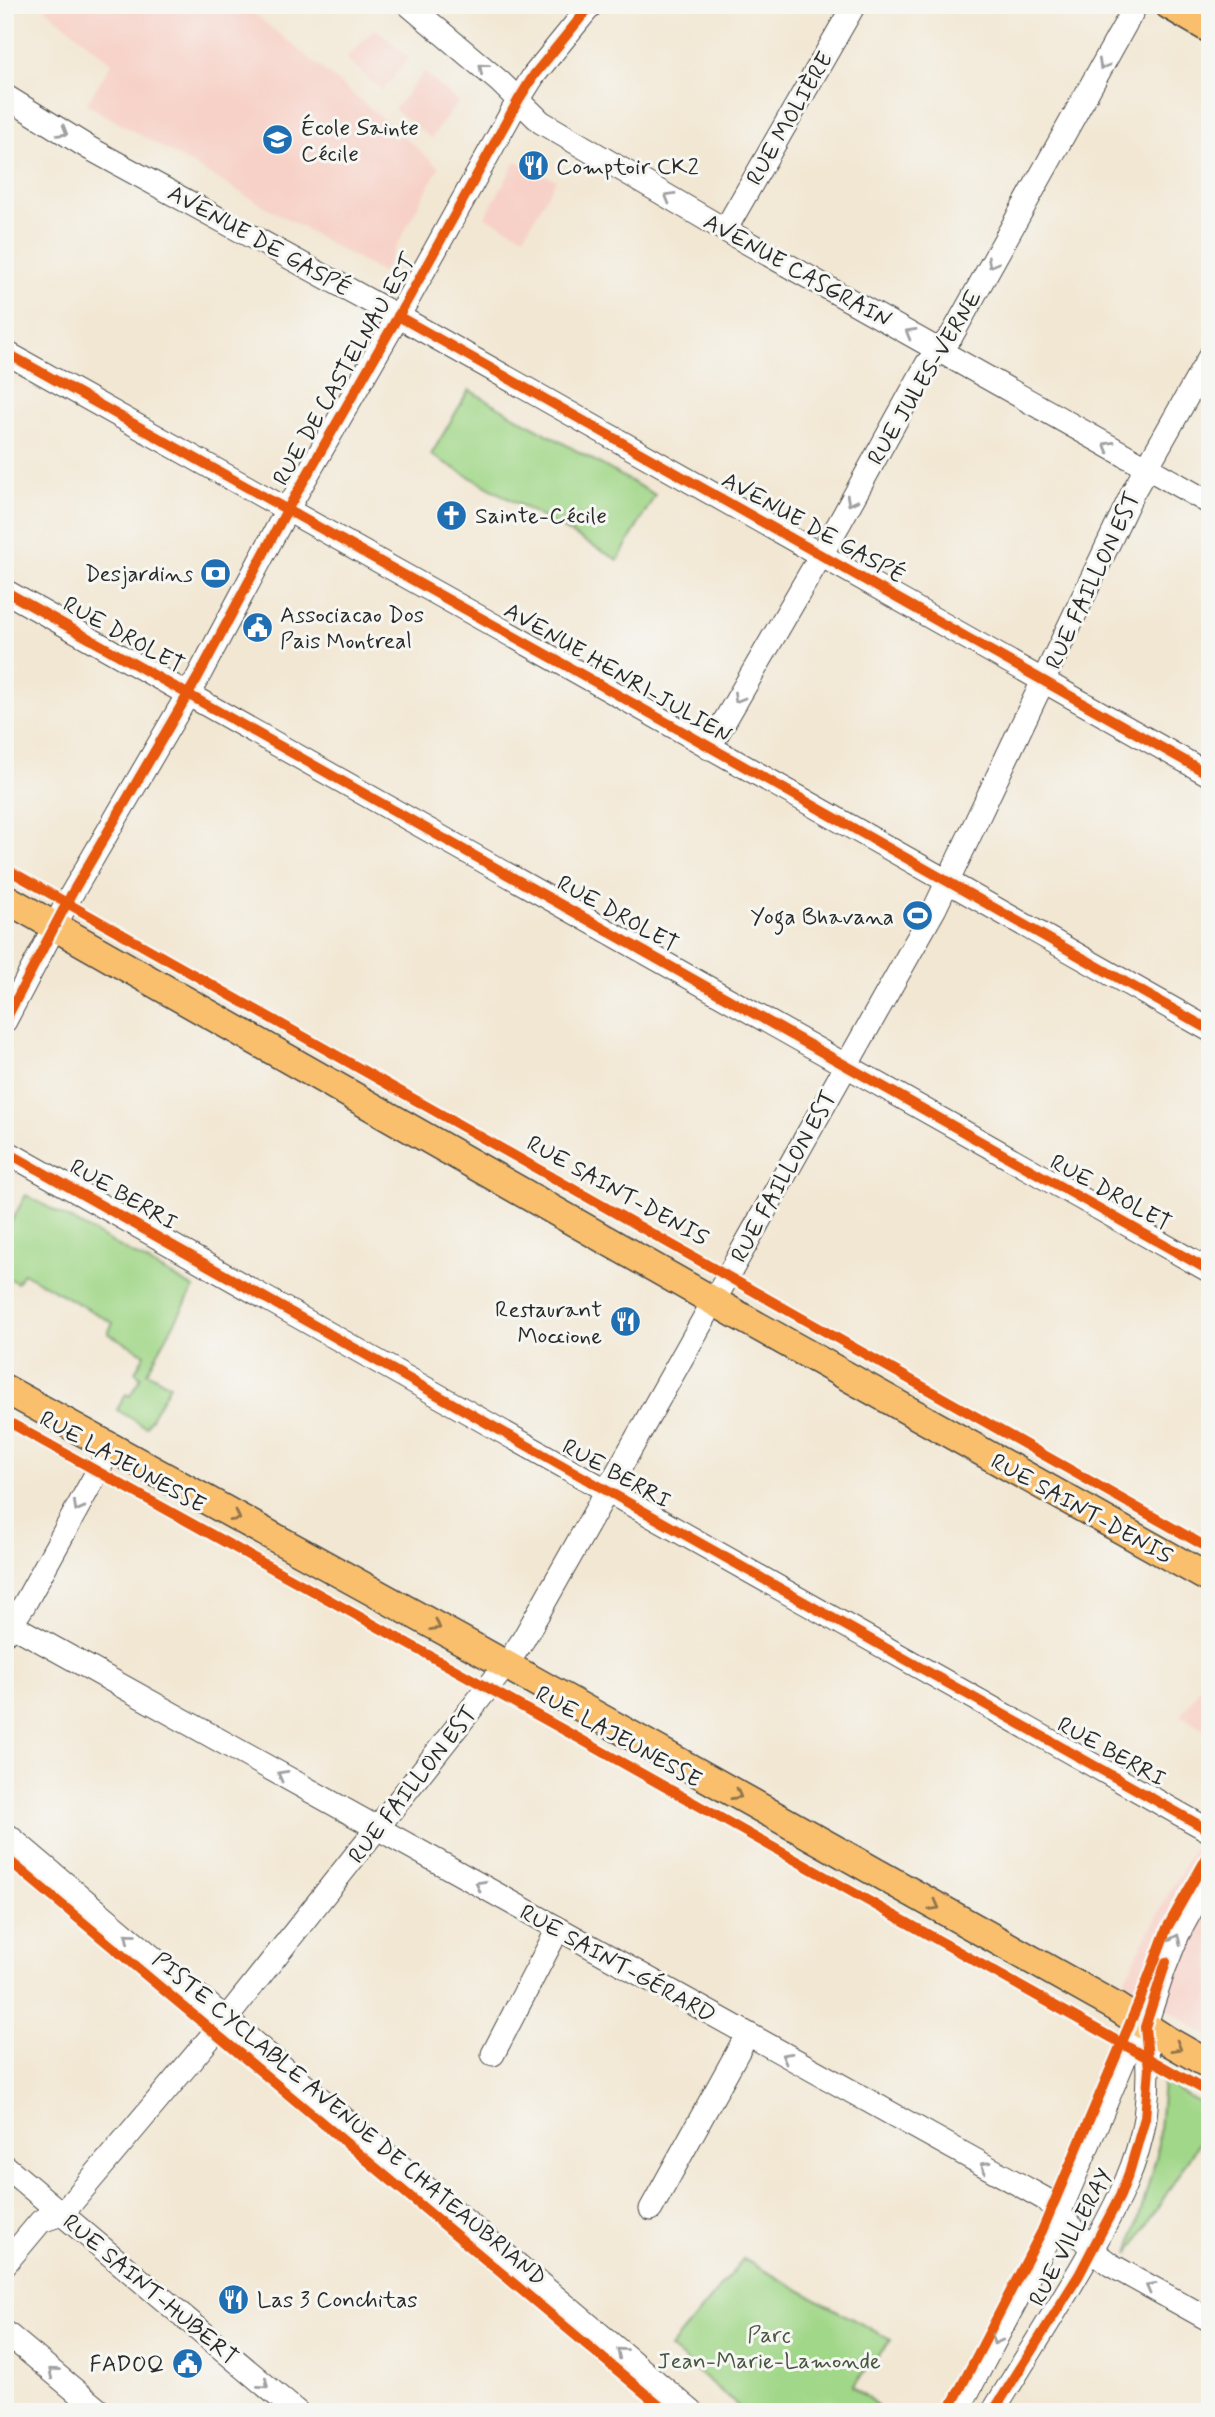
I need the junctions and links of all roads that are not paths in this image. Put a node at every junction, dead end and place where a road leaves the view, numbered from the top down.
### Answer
1 (409, 5) edge
2 (591, 5) edge
3 (854, 5) edge
4 (1136, 5) edge
5 (1169, 5) edge
6 (1210, 29) edge
7 (5, 96) edge
8 (519, 99) junction
9 (725, 230) junction
10 (398, 316) junction
11 (939, 350) junction
12 (5, 352) edge
13 (1210, 356) edge
14 (1146, 467) junction
15 (1210, 503) edge
16 (287, 510) junction
17 (821, 555) junction
18 (5, 591) edge
19 (1044, 682) junction
20 (187, 694) junction
21 (709, 748) junction
22 (1210, 775) edge
23 (948, 883) junction
24 (5, 898) edge
25 (55, 926) junction
26 (5, 1021) edge
27 (1210, 1030) edge
28 (846, 1066) junction
29 (5, 1151) edge
30 (1210, 1271) edge
31 (713, 1301) junction
32 (5, 1389) edge
33 (111, 1447) junction
34 (606, 1491) junction
35 (1210, 1579) edge
36 (8, 1629) edge
37 (506, 1665) junction
38 (378, 1828) junction
39 (1210, 1831) edge
40 (5, 1833) edge
41 (1210, 1875) edge
42 (558, 1929) junction
43 (226, 2018) junction
44 (1145, 2027) junction
45 (747, 2035) junction
46 (493, 2054) dead end
47 (1210, 2066) edge
48 (5, 2166) edge
49 (651, 2209) dead end
50 (1060, 2213) junction
51 (62, 2214) junction
52 (1093, 2248) junction
53 (5, 2264) edge
54 (1210, 2320) edge
55 (5, 2332) edge
56 (102, 2412) edge
57 (297, 2412) edge
58 (692, 2412) edge
59 (957, 2412) edge
60 (993, 2412) edge

8 -> 1 street, AVENUE CASGRAIN
2 - 8 street, RUE DE CASTELNAU EST
3 - 9 street, RUE MOLIÈRE
4 -> 11 street, RUE JULES-VERNE
5 - 6 main road
7 -> 10 street, AVENUE DE GASPÉ
9 -> 8 street, AVENUE CASGRAIN
8 - 10 street, RUE DE CASTELNAU EST
11 -> 9 street, AVENUE CASGRAIN
10 - 16 street, RUE DE CASTELNAU EST
10 - 17 street, AVENUE DE GASPÉ
14 -> 11 street, AVENUE CASGRAIN
11 -> 17 street, RUE JULES-VERNE
12 - 16 street, AVENUE HENRI-JULIEN
13 - 14 street, RUE FAILLON EST
14 - 15 street, AVENUE CASGRAIN
14 - 19 street, RUE FAILLON EST
16 - 20 street, RUE DE CASTELNAU EST
16 - 21 street, AVENUE HENRI-JULIEN
17 - 19 street, AVENUE DE GASPÉ
17 -> 21 street, RUE JULES-VERNE
18 - 20 street, RUE DROLET
19 - 22 street, AVENUE DE GASPÉ
19 - 23 street, RUE FAILLON EST
20 - 25 street, RUE DE CASTELNAU EST
20 - 28 street, RUE DROLET
21 - 23 street, AVENUE HENRI-JULIEN
23 - 27 street, AVENUE HENRI-JULIEN
23 - 28 street, RUE FAILLON EST
24 - 25 main road, RUE SAINT-DENIS
25 - 26 street, RUE DE CASTELNAU EST
25 - 31 main road, RUE SAINT-DENIS
28 - 30 street, RUE DROLET
28 - 31 street, RUE FAILLON EST
29 - 34 street, RUE BERRI
31 - 34 street, RUE FAILLON EST
31 - 35 main road, RUE SAINT-DENIS
32 - 33 main road, RUE LAJEUNESSE
33 -> 36 street
33 -> 37 main road, RUE LAJEUNESSE
34 - 37 street, RUE FAILLON EST
34 - 39 street, RUE BERRI
38 -> 36 street, RUE SAINT-GÉRARD
37 - 38 street, RUE FAILLON EST
37 -> 44 main road, RUE LAJEUNESSE
42 -> 38 street, RUE SAINT-GÉRARD
38 - 43 street, RUE FAILLON EST
43 -> 40 street
44 -> 41 street, RUE VILLERAY
42 - 45 street, RUE SAINT-GÉRARD
42 - 46 street
43 - 51 street, RUE FAILLON EST
58 -> 43 street
44 -> 47 main road, RUE LAJEUNESSE
44 - 50 street, RUE VILLERAY
44 - 52 street, RUE VILLERAY
45 - 49 street
50 -> 45 street, RUE SAINT-GÉRARD
48 - 51 street, RUE SAINT-HUBERT
50 - 52 street, RUE SAINT-GÉRARD
50 -> 59 street, RUE VILLERAY
51 - 53 street, RUE FAILLON EST
51 -> 57 street, RUE SAINT-HUBERT
54 -> 52 street, RUE SAINT-GÉRARD
52 - 60 street, RUE VILLERAY
56 -> 55 street

